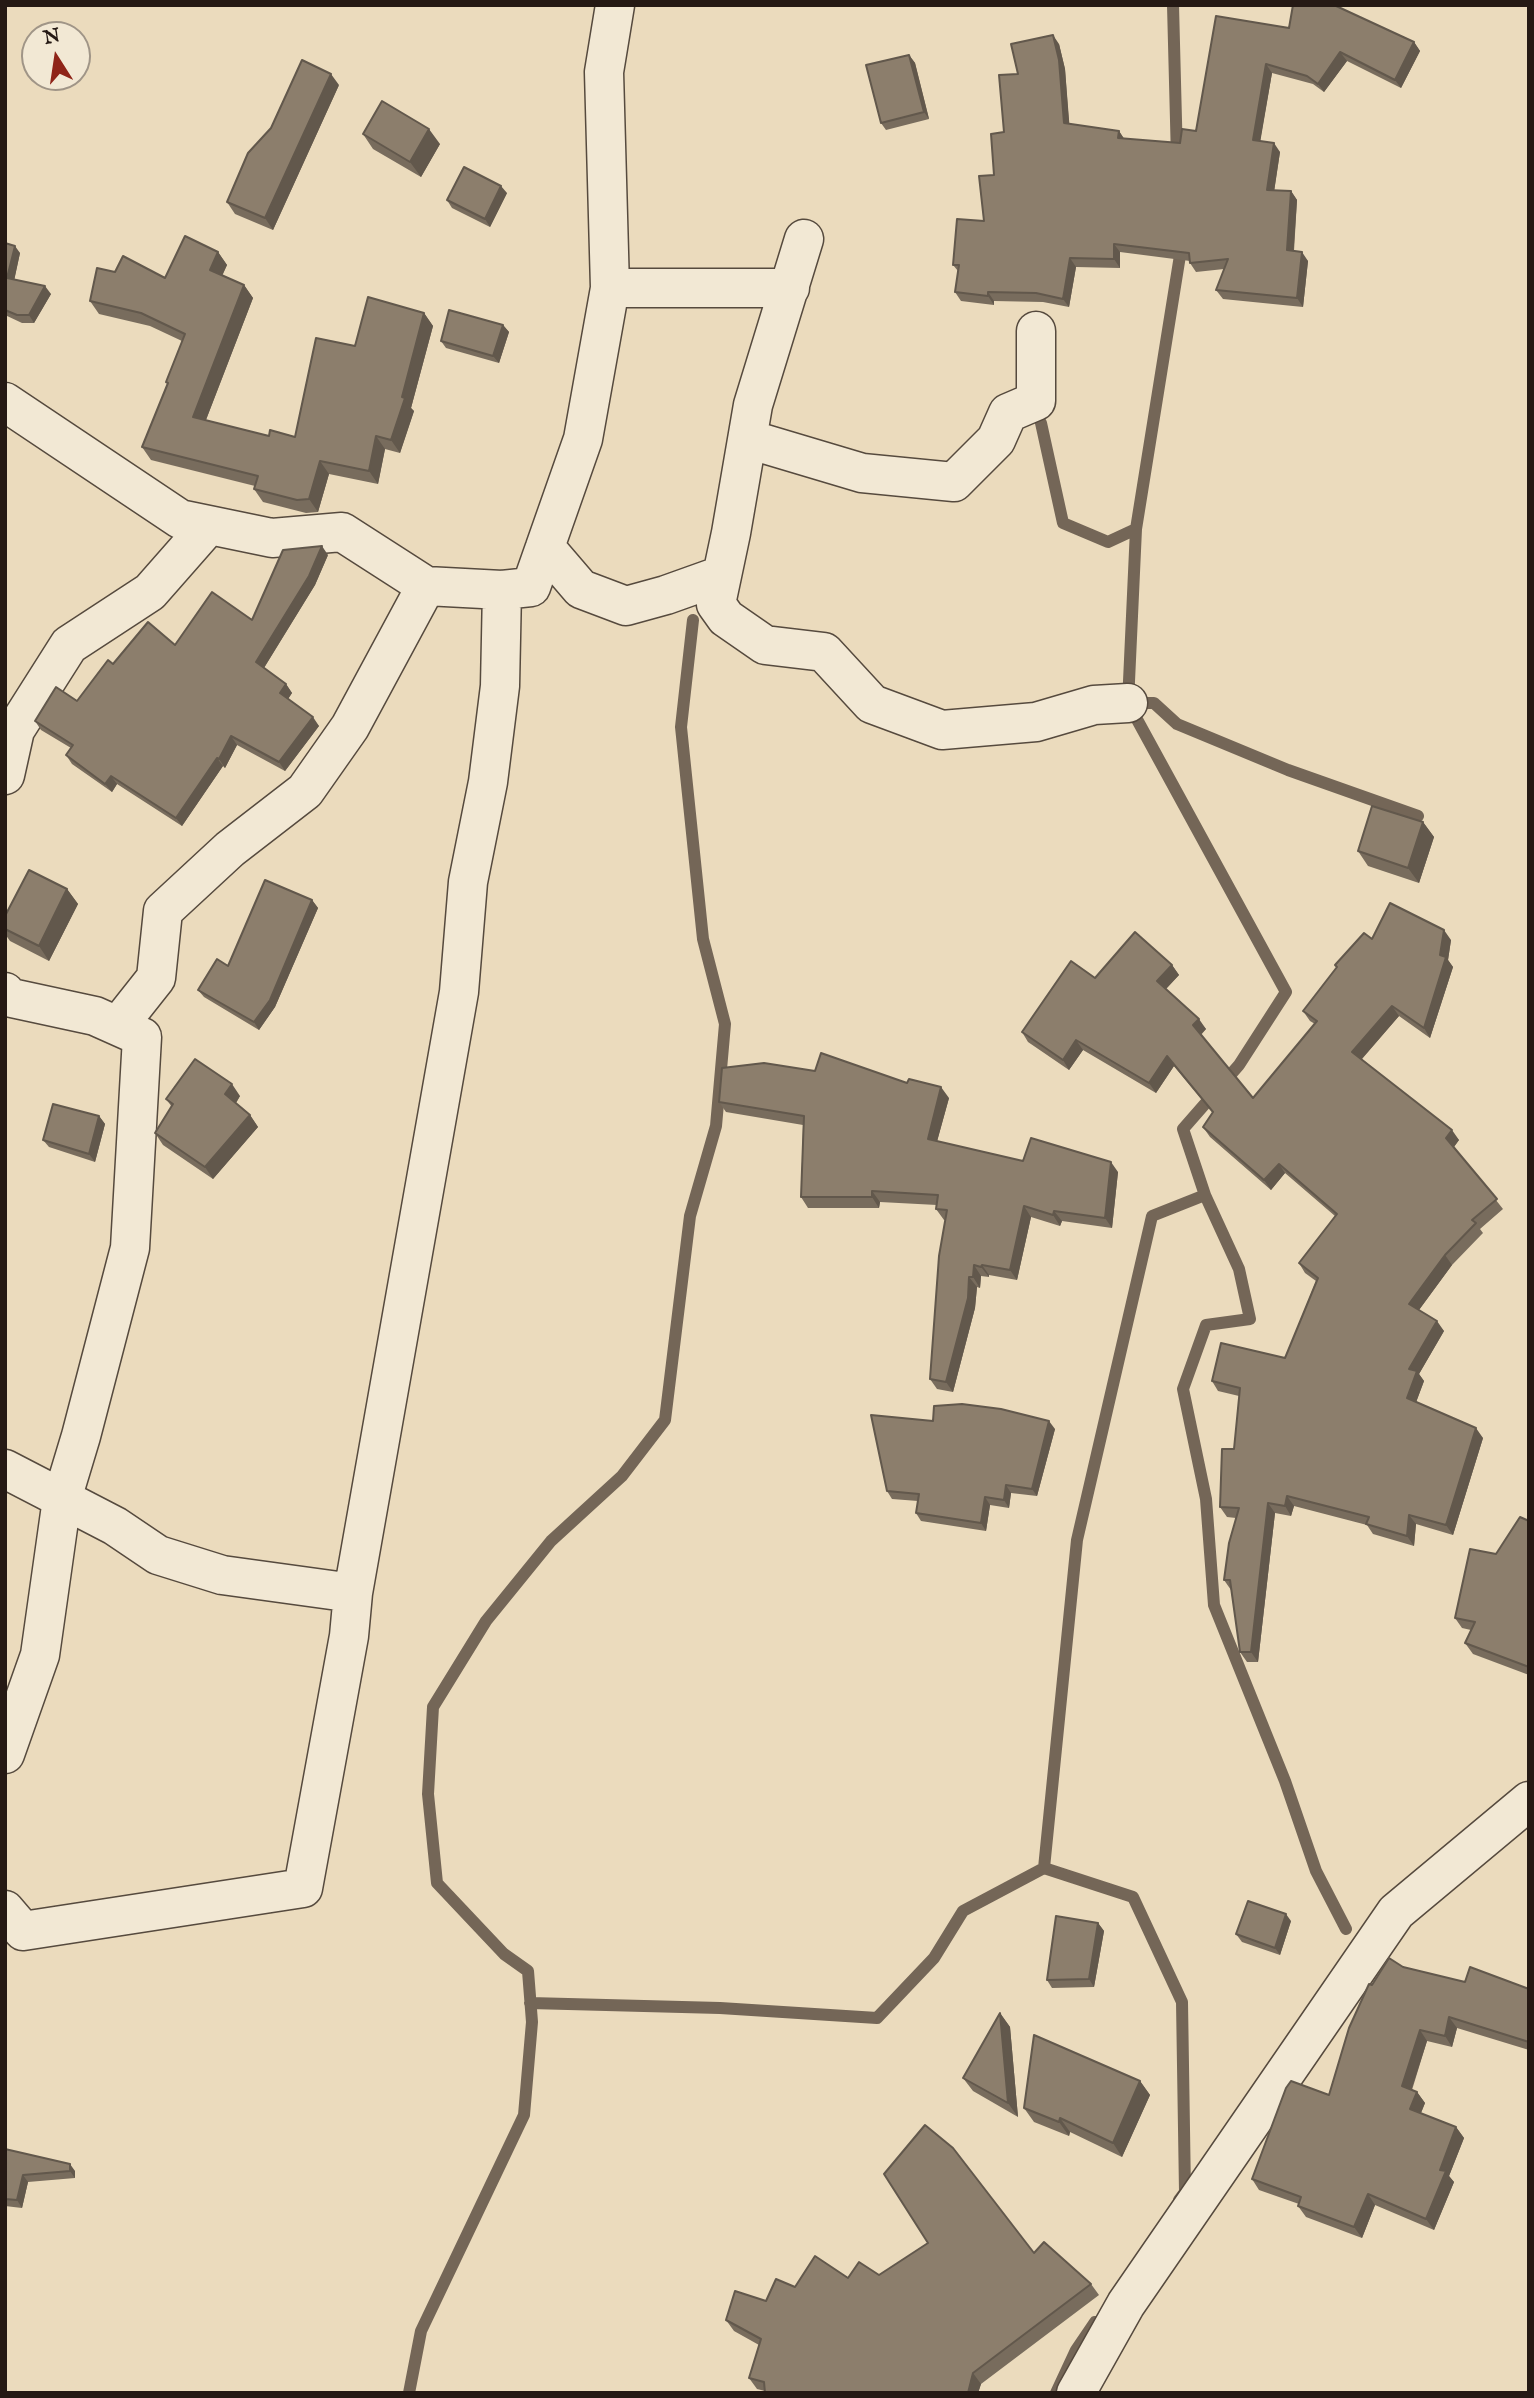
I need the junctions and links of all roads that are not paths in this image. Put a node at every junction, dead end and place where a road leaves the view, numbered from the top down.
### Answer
1 (615, 5) edge
2 (804, 239) dead end
3 (610, 288) junction
4 (790, 288) junction
5 (1036, 331) dead end
6 (5, 402) edge
7 (748, 439) junction
8 (208, 526) junction
9 (545, 547) junction
10 (722, 575) junction
11 (426, 586) junction
12 (502, 590) junction
13 (1128, 703) dead end
14 (5, 775) edge
15 (5, 992) edge
16 (118, 1026) junction
17 (5, 1469) edge
18 (62, 1499) junction
19 (353, 1593) junction
20 (5, 1754) edge
21 (1529, 1801) edge
22 (5, 1910) edge
23 (1076, 2393) edge

1 - 3 street
2 - 4 street
3 - 4 street
3 - 9 street
4 - 7 street
5 - 7 street
6 - 8 street
7 - 10 street
8 - 11 street
8 - 14 street
9 - 10 street
9 - 12 street
10 - 13 street
11 - 12 street
11 - 16 street
12 - 19 street
15 - 16 street
16 - 18 street
17 - 18 street
18 - 19 street
18 - 20 street
19 - 22 street
21 - 23 street

